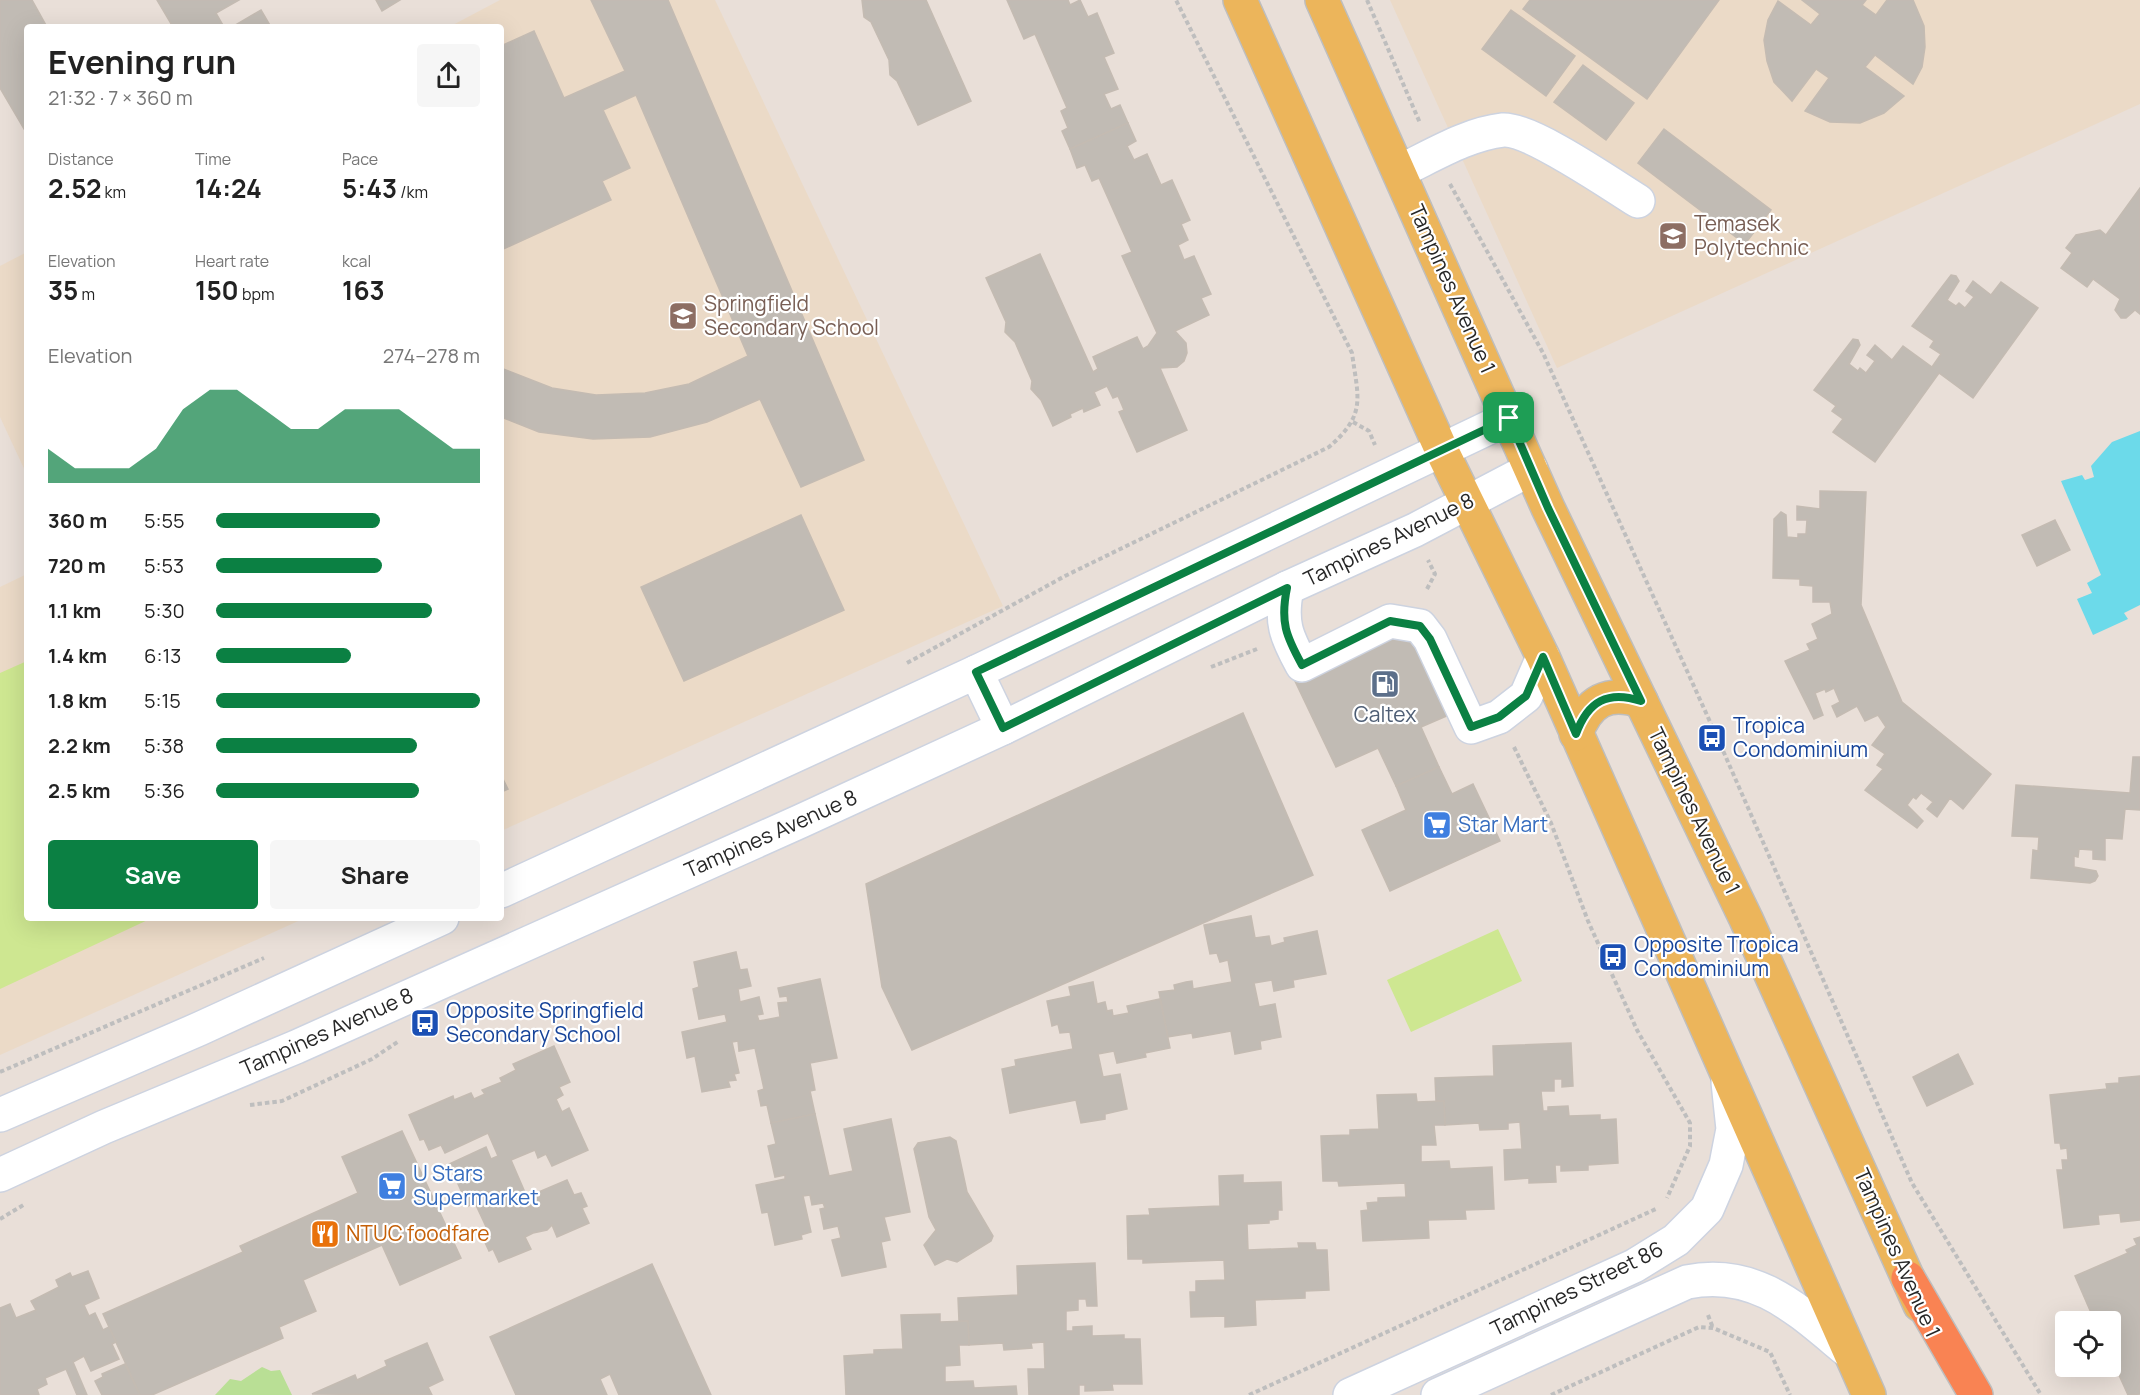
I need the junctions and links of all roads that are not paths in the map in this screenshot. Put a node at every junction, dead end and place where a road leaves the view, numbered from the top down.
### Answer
1 (1240, 0) edge
2 (1322, 0) edge
3 (1400, 171) junction
4 (1638, 201) dead end
5 (1509, 418) junction
6 (1442, 451) junction
7 (1531, 469) junction
8 (1467, 503) junction
9 (1287, 588) junction
10 (1543, 657) junction
11 (976, 672) junction
12 (1641, 701) junction
13 (1003, 728) junction
14 (1576, 734) junction
15 (504, 890) edge
16 (435, 921) edge
17 (1728, 1080) junction
18 (0, 1115) edge
19 (0, 1175) edge
20 (1908, 1278) junction
21 (1849, 1352) junction
22 (1350, 1395) edge
23 (1438, 1395) edge
24 (1869, 1395) edge
25 (1960, 1395) edge
26 (1976, 1395) edge

1 - 6 main road
2 - 3 main road, Tampines Avenue 1
3 - 4 street
3 - 5 main road, Tampines Avenue 1
5 - 6 street
5 - 7 main road, Tampines Avenue 1
6 - 8 main road
6 - 11 street
7 - 8 street, Tampines Avenue 8
7 - 12 main road, Tampines Avenue 1
8 - 9 street, Tampines Avenue 8
8 - 10 main road
9 - 10 street
9 - 13 street, Tampines Avenue 8
10 - 14 main road
11 - 13 street
11 - 15 street
12 - 14 main road
12 - 20 main road, Tampines Avenue 1
13 - 19 street, Tampines Avenue 8
14 - 17 main road
16 - 18 street
17 - 21 main road
17 - 22 street, Tampines Street 86
20 - 25 main road, Tampines Avenue 1
20 - 26 highway
21 - 23 street, Tampines Street 86
21 - 24 main road

